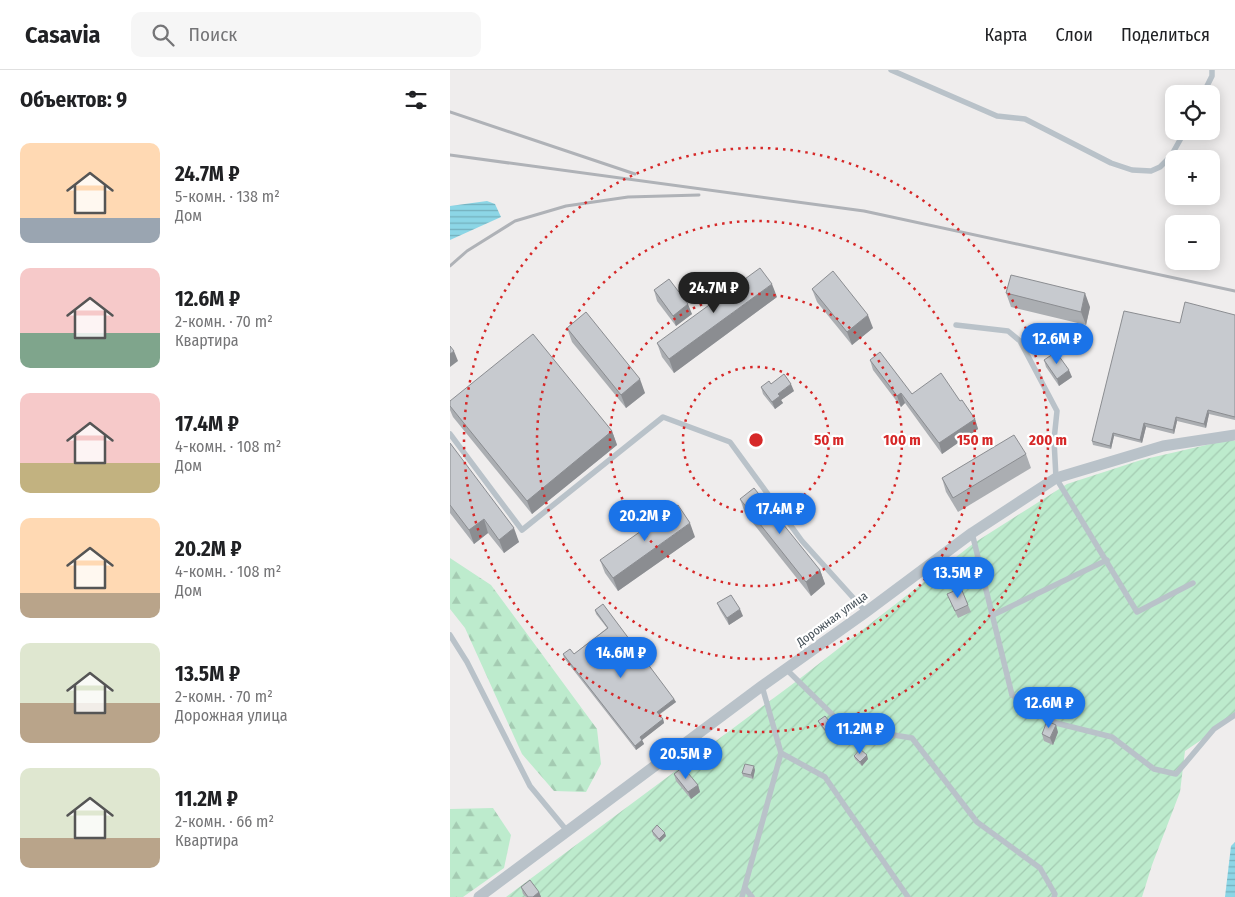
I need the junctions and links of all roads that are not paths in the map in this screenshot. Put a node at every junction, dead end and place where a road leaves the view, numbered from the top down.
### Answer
1 (891, 70) edge
2 (1212, 70) edge
3 (1208, 85) edge
4 (1180, 140) edge
5 (956, 325) dead end
6 (450, 434) edge
7 (1235, 435) edge
8 (1056, 478) junction
9 (972, 533) junction
10 (1107, 560) junction
11 (1193, 583) dead end
12 (866, 612) junction
13 (993, 615) junction
14 (450, 635) edge
15 (786, 669) junction
16 (762, 686) junction
17 (1235, 715) edge
18 (781, 753) junction
19 (568, 832) junction
20 (745, 888) junction
21 (479, 897) edge
22 (742, 897) edge
23 (752, 897) edge
24 (908, 897) edge
25 (1054, 897) edge

1 - 4 lane
2 - 3 lane
5 - 8 lane
6 - 12 lane
7 - 8 street, Дорожная улица
8 - 9 street, Дорожная улица
8 - 10 lane
9 - 12 street, Дорожная улица
9 - 13 lane
10 - 11 lane
10 - 13 lane
12 - 15 street, Дорожная улица
13 - 17 lane
14 - 19 lane
15 - 16 street, Дорожная улица
15 - 25 lane
16 - 18 lane
16 - 19 street, Дорожная улица
18 - 20 lane
18 - 24 lane
19 - 21 street, Дорожная улица
20 - 22 lane
20 - 23 lane

